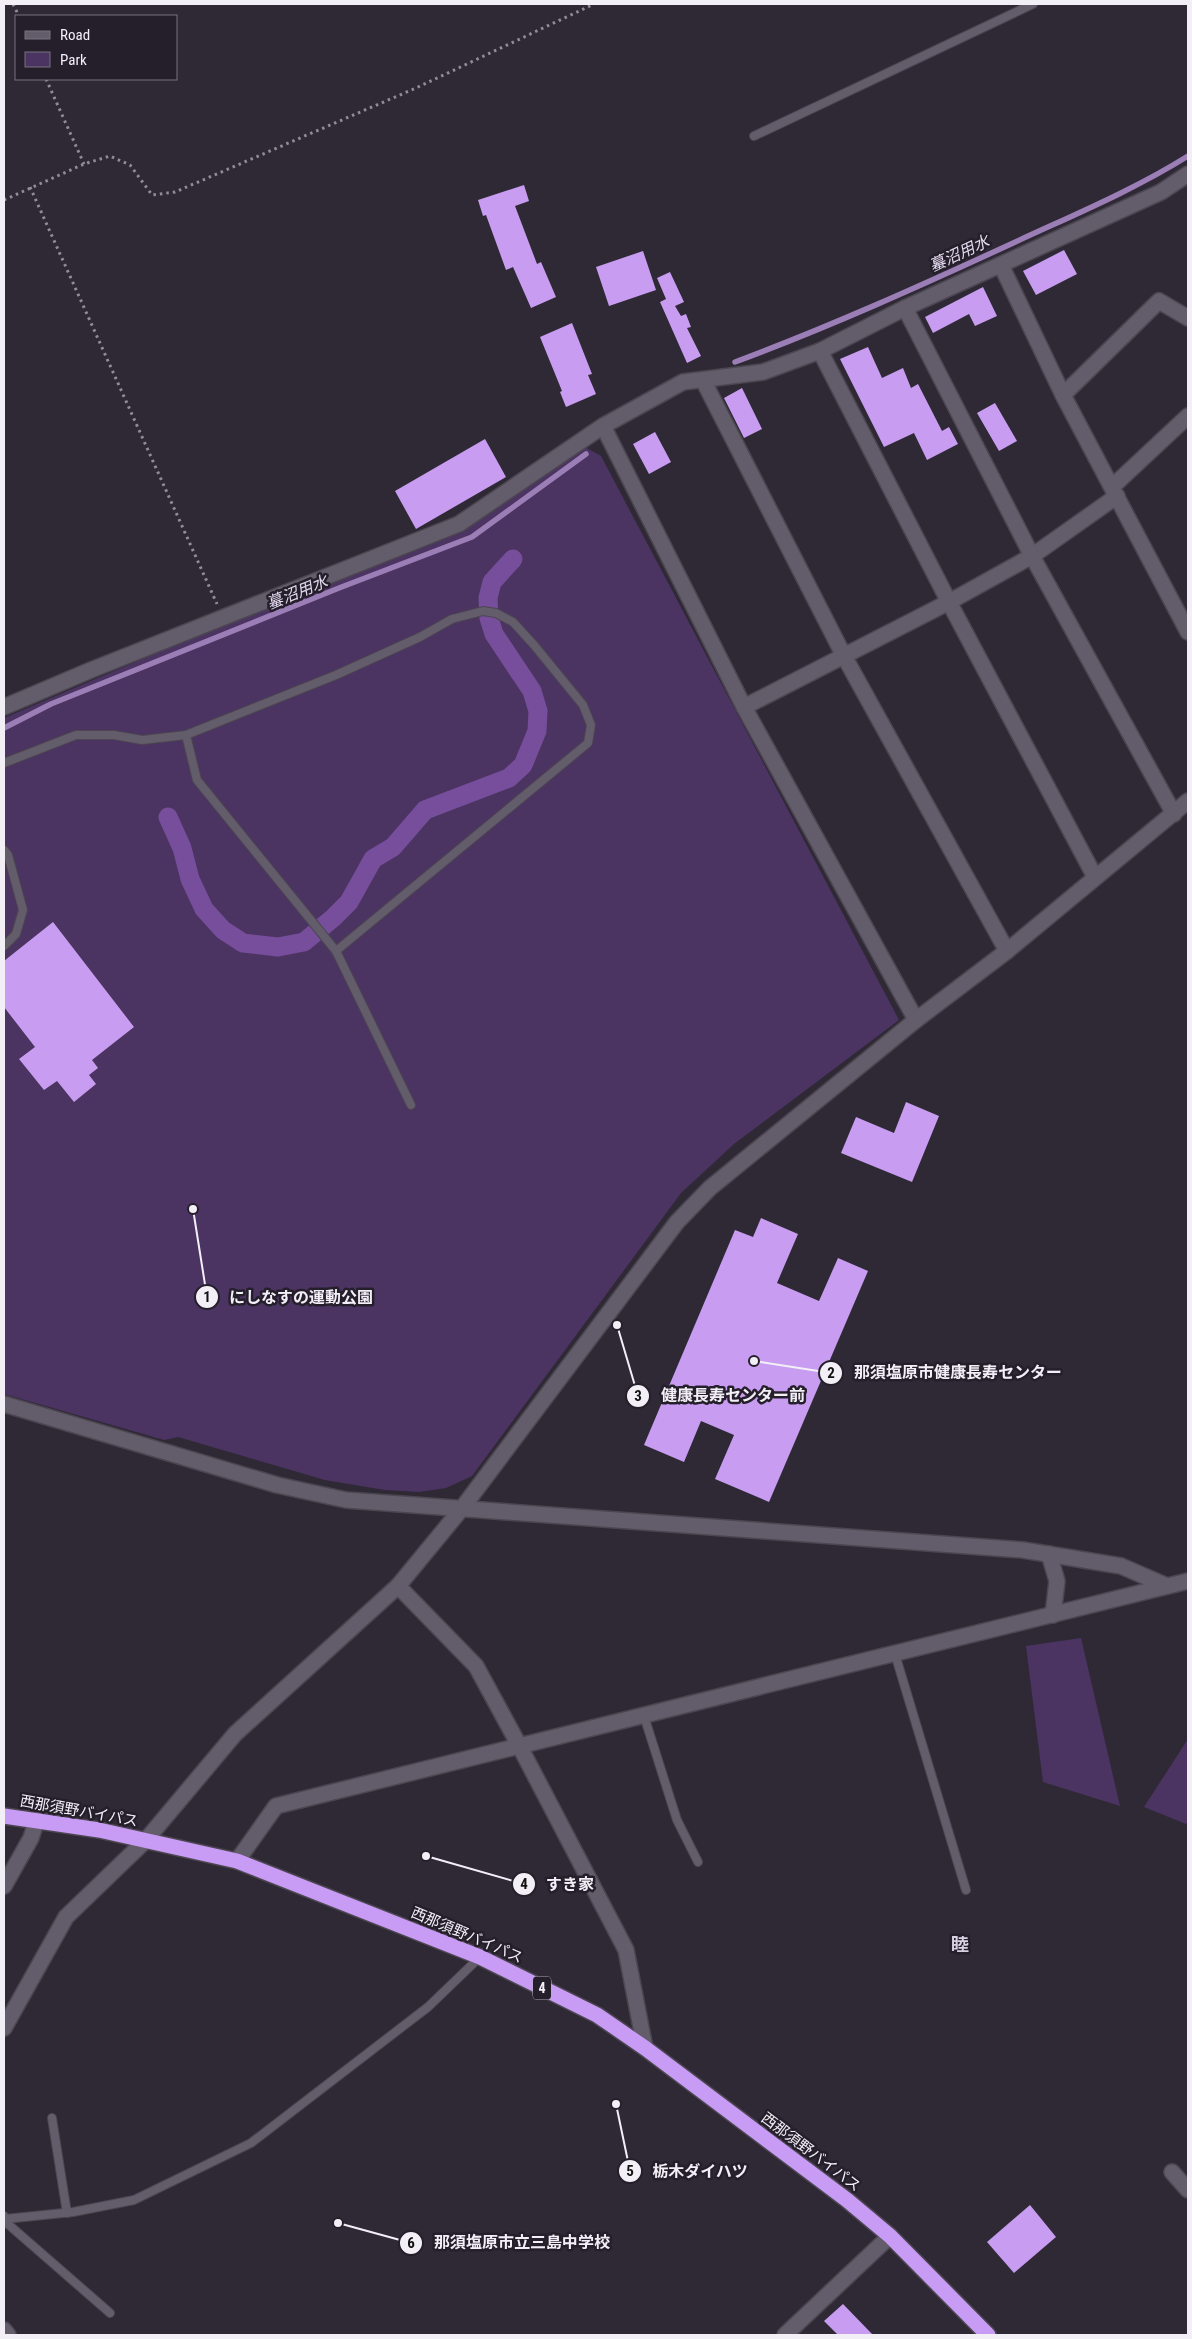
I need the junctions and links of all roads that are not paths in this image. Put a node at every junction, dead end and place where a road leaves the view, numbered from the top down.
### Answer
1 (1033, 4) edge
2 (754, 136) dead end
3 (1188, 174) edge
4 (1001, 265) junction
5 (904, 308) junction
6 (1188, 318) edge
7 (820, 351) junction
8 (703, 380) junction
9 (1063, 395) junction
10 (1188, 417) edge
11 (603, 426) junction
12 (1114, 491) junction
13 (1032, 556) junction
14 (948, 602) junction
15 (1188, 632) edge
16 (844, 656) junction
17 (4, 707) edge
18 (744, 707) junction
19 (186, 735) junction
20 (4, 762) edge
21 (1188, 801) edge
22 (1174, 814) junction
23 (4, 850) edge
24 (1095, 877) junction
25 (4, 946) edge
26 (336, 951) junction
27 (1007, 951) junction
28 (916, 1020) junction
29 (411, 1105) dead end
30 (4, 1404) edge
31 (463, 1507) junction
32 (1049, 1554) junction
33 (1188, 1581) edge
34 (398, 1586) junction
35 (1167, 1586) junction
36 (1053, 1614) junction
37 (895, 1654) junction
38 (644, 1716) junction
39 (520, 1747) junction
40 (4, 1816) edge
41 (37, 1820) junction
42 (146, 1840) junction
43 (237, 1861) junction
44 (698, 1862) dead end
45 (4, 1886) edge
46 (966, 1890) dead end
47 (480, 1957) junction
48 (4, 2028) edge
49 (646, 2048) junction
50 (52, 2118) dead end
51 (1172, 2172) dead end
52 (1188, 2190) edge
53 (67, 2213) junction
54 (4, 2218) edge
55 (890, 2236) junction
56 (110, 2313) dead end
57 (4, 2330) edge
58 (8, 2335) edge
59 (785, 2335) edge
60 (988, 2335) edge

1 - 2 lane
3 - 4 street
4 - 5 street
4 - 9 street
5 - 7 street
5 - 13 street
6 - 9 street
7 - 8 street
7 - 14 street
8 - 11 street
8 - 16 street
9 - 12 street
10 - 12 street
11 - 17 street
11 - 18 street
12 - 13 street
12 - 15 street
13 - 14 street
13 - 22 street
14 - 16 street
14 - 24 street
16 - 18 street
16 - 27 street
18 - 28 street
19 - 20 lane
19 - 26 lane
19 - 26 lane
21 - 22 street
22 - 24 street
23 - 25 lane
24 - 27 street
26 - 29 lane
27 - 28 street
28 - 31 street
30 - 31 street
31 - 32 street
31 - 34 street
32 - 35 street
32 - 36 street
33 - 35 street
34 - 39 street
34 - 42 street
35 - 36 street
36 - 37 street
37 - 38 street
37 - 46 lane
38 - 39 street
38 - 44 lane
39 - 43 street
39 - 49 street
40 - 41 highway, 西那須野バイパス / 4
41 - 42 highway, 西那須野バイパス / 4
41 - 45 street
42 - 43 highway, 西那須野バイパス / 4
42 - 48 street
43 - 47 highway, 西那須野バイパス / 4
47 - 49 highway, 西那須野バイパス / 4
47 - 53 lane
49 - 55 highway, 西那須野バイパス / 4
50 - 53 lane
51 - 52 street
53 - 54 lane
54 - 56 lane
55 - 59 street
55 - 60 highway, 西那須野バイパス / 4
57 - 58 street

